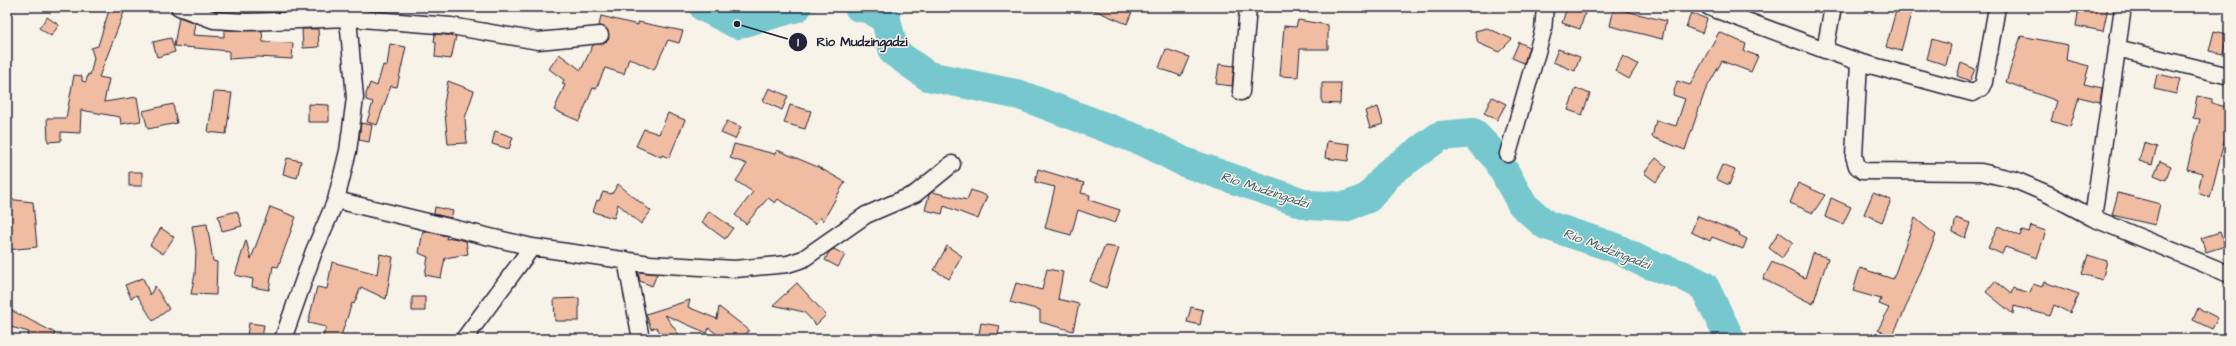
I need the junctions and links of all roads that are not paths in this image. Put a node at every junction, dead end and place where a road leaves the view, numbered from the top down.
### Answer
1 (178, 7) edge
2 (1248, 7) edge
3 (1545, 7) edge
4 (1709, 7) edge
5 (1833, 7) edge
6 (1997, 7) edge
7 (2123, 7) edge
8 (348, 18) junction
9 (600, 35) dead end
10 (2117, 48) junction
11 (1825, 50) junction
12 (1859, 62) junction
13 (2229, 76) edge
14 (1241, 92) dead end
15 (1508, 154) dead end
16 (952, 164) dead end
17 (336, 200) junction
18 (2093, 218) junction
19 (532, 248) junction
20 (626, 260) junction
21 (2229, 274) edge
22 (283, 339) edge
23 (464, 339) edge
24 (641, 339) edge

1 - 8 street
2 - 14 street
3 - 15 street
4 - 11 street
5 - 11 street
6 - 12 street
7 - 10 street
8 - 9 street
8 - 17 street
10 - 13 street
10 - 18 street
11 - 12 street
12 - 18 street
16 - 20 street
17 - 19 street
17 - 22 street
18 - 21 street
19 - 20 street
19 - 23 street
20 - 24 street

